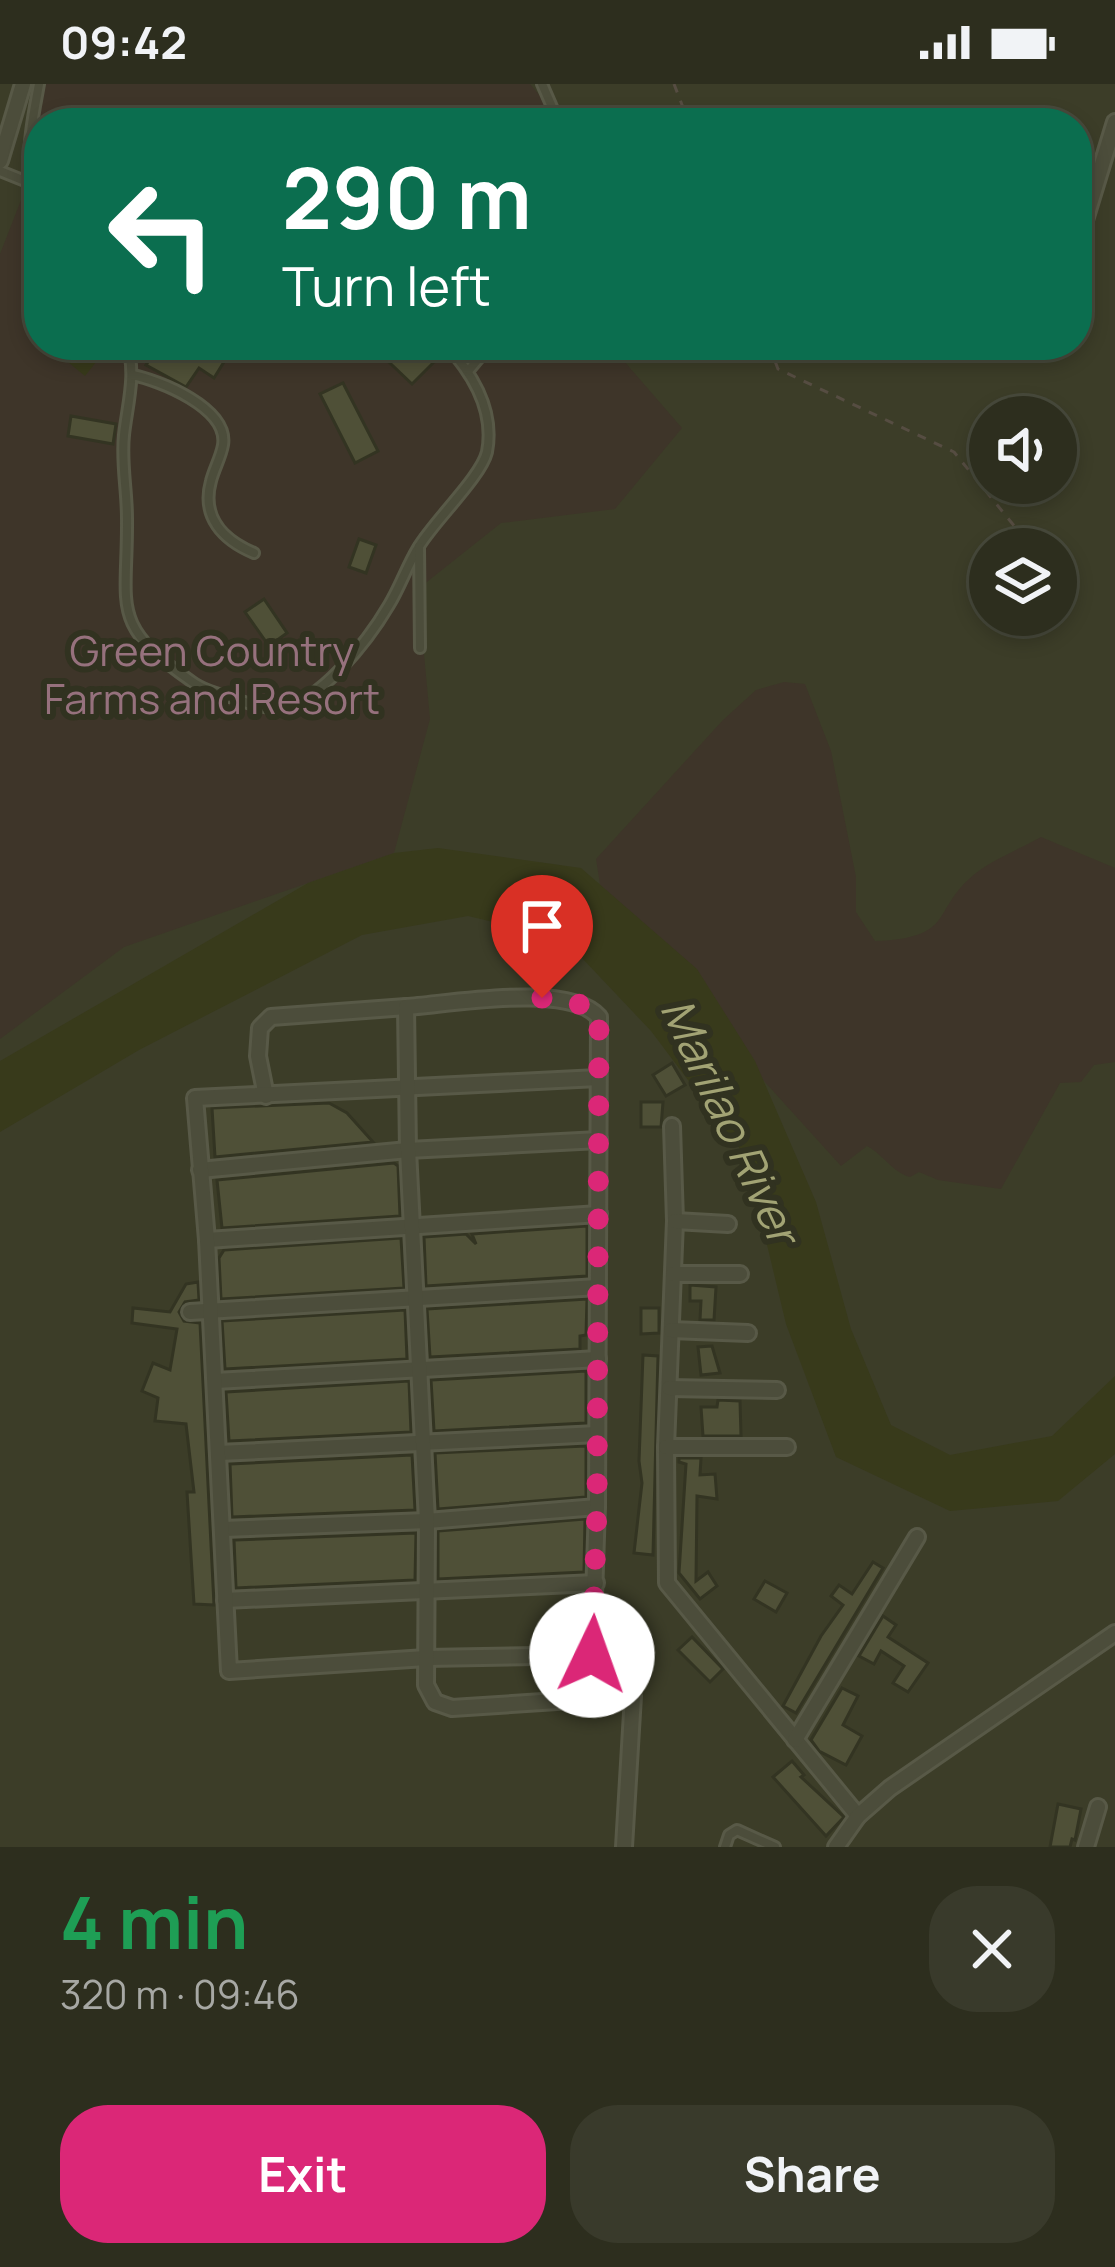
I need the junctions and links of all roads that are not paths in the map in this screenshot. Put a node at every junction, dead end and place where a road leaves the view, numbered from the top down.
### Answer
1 (21, 84) edge
2 (1115, 122) edge
3 (0, 161) edge
4 (1092, 197) edge
5 (132, 360) edge
6 (460, 360) edge
7 (477, 360) edge
8 (469, 370) junction
9 (132, 375) junction
10 (419, 546) junction
11 (254, 553) dead end
12 (420, 648) dead end
13 (406, 1007) junction
14 (598, 1078) junction
15 (409, 1086) junction
16 (266, 1096) junction
17 (672, 1126) dead end
18 (599, 1139) junction
19 (408, 1150) junction
20 (200, 1170) junction
21 (599, 1214) junction
22 (675, 1221) junction
23 (728, 1224) dead end
24 (412, 1225) junction
25 (207, 1240) junction
26 (673, 1274) junction
27 (740, 1274) dead end
28 (598, 1287) junction
29 (416, 1296) junction
30 (212, 1311) junction
31 (190, 1312) dead end
32 (671, 1330) junction
33 (748, 1333) dead end
34 (598, 1359) junction
35 (420, 1369) junction
36 (215, 1381) junction
37 (669, 1388) junction
38 (777, 1390) dead end
39 (597, 1434) junction
40 (423, 1442) junction
41 (666, 1447) junction
42 (787, 1447) dead end
43 (219, 1453) junction
44 (597, 1507) junction
45 (427, 1521) junction
46 (224, 1528) junction
47 (917, 1537) dead end
48 (596, 1583) junction
49 (426, 1590) junction
50 (225, 1600) junction
51 (1115, 1633) edge
52 (592, 1655) junction
53 (425, 1658) junction
54 (621, 1696) junction
55 (795, 1739) junction
56 (1099, 1807) dead end
57 (858, 1816) junction
58 (624, 1847) edge
59 (725, 1847) edge
60 (775, 1847) edge
61 (836, 1847) edge
62 (1086, 1847) edge

1 - 3 street
2 - 4 street
5 - 9 lane
6 - 8 lane
7 - 8 lane
8 - 10 lane
9 - 10 lane
9 - 11 lane
10 - 12 lane
13 - 14 street
13 - 15 street
13 - 16 street
14 - 15 street
14 - 18 street
15 - 16 street
15 - 19 street
16 - 20 street
17 - 22 street
18 - 19 street
18 - 21 street
19 - 20 street
19 - 24 street
20 - 25 street
21 - 24 street
21 - 28 street
22 - 23 street
22 - 26 street
24 - 25 street
24 - 29 street
25 - 30 street
26 - 27 street
26 - 32 street
28 - 29 street
28 - 34 street
29 - 30 street
29 - 35 street
30 - 31 street
30 - 36 street
32 - 33 street
32 - 37 street
34 - 35 street
34 - 39 street
35 - 36 street
35 - 40 street
36 - 43 street
37 - 38 street
37 - 41 street
39 - 40 street
39 - 44 street
40 - 43 street
40 - 45 street
41 - 42 street
41 - 55 street
43 - 46 street
44 - 45 street
44 - 48 street
45 - 46 street
45 - 49 street
46 - 50 street
47 - 55 street
48 - 49 street
48 - 52 street
49 - 50 street
49 - 53 street
50 - 53 street
51 - 57 street
52 - 53 street
52 - 54 street
53 - 54 street
54 - 58 street
55 - 57 street
56 - 62 street
57 - 61 street
59 - 60 lane

